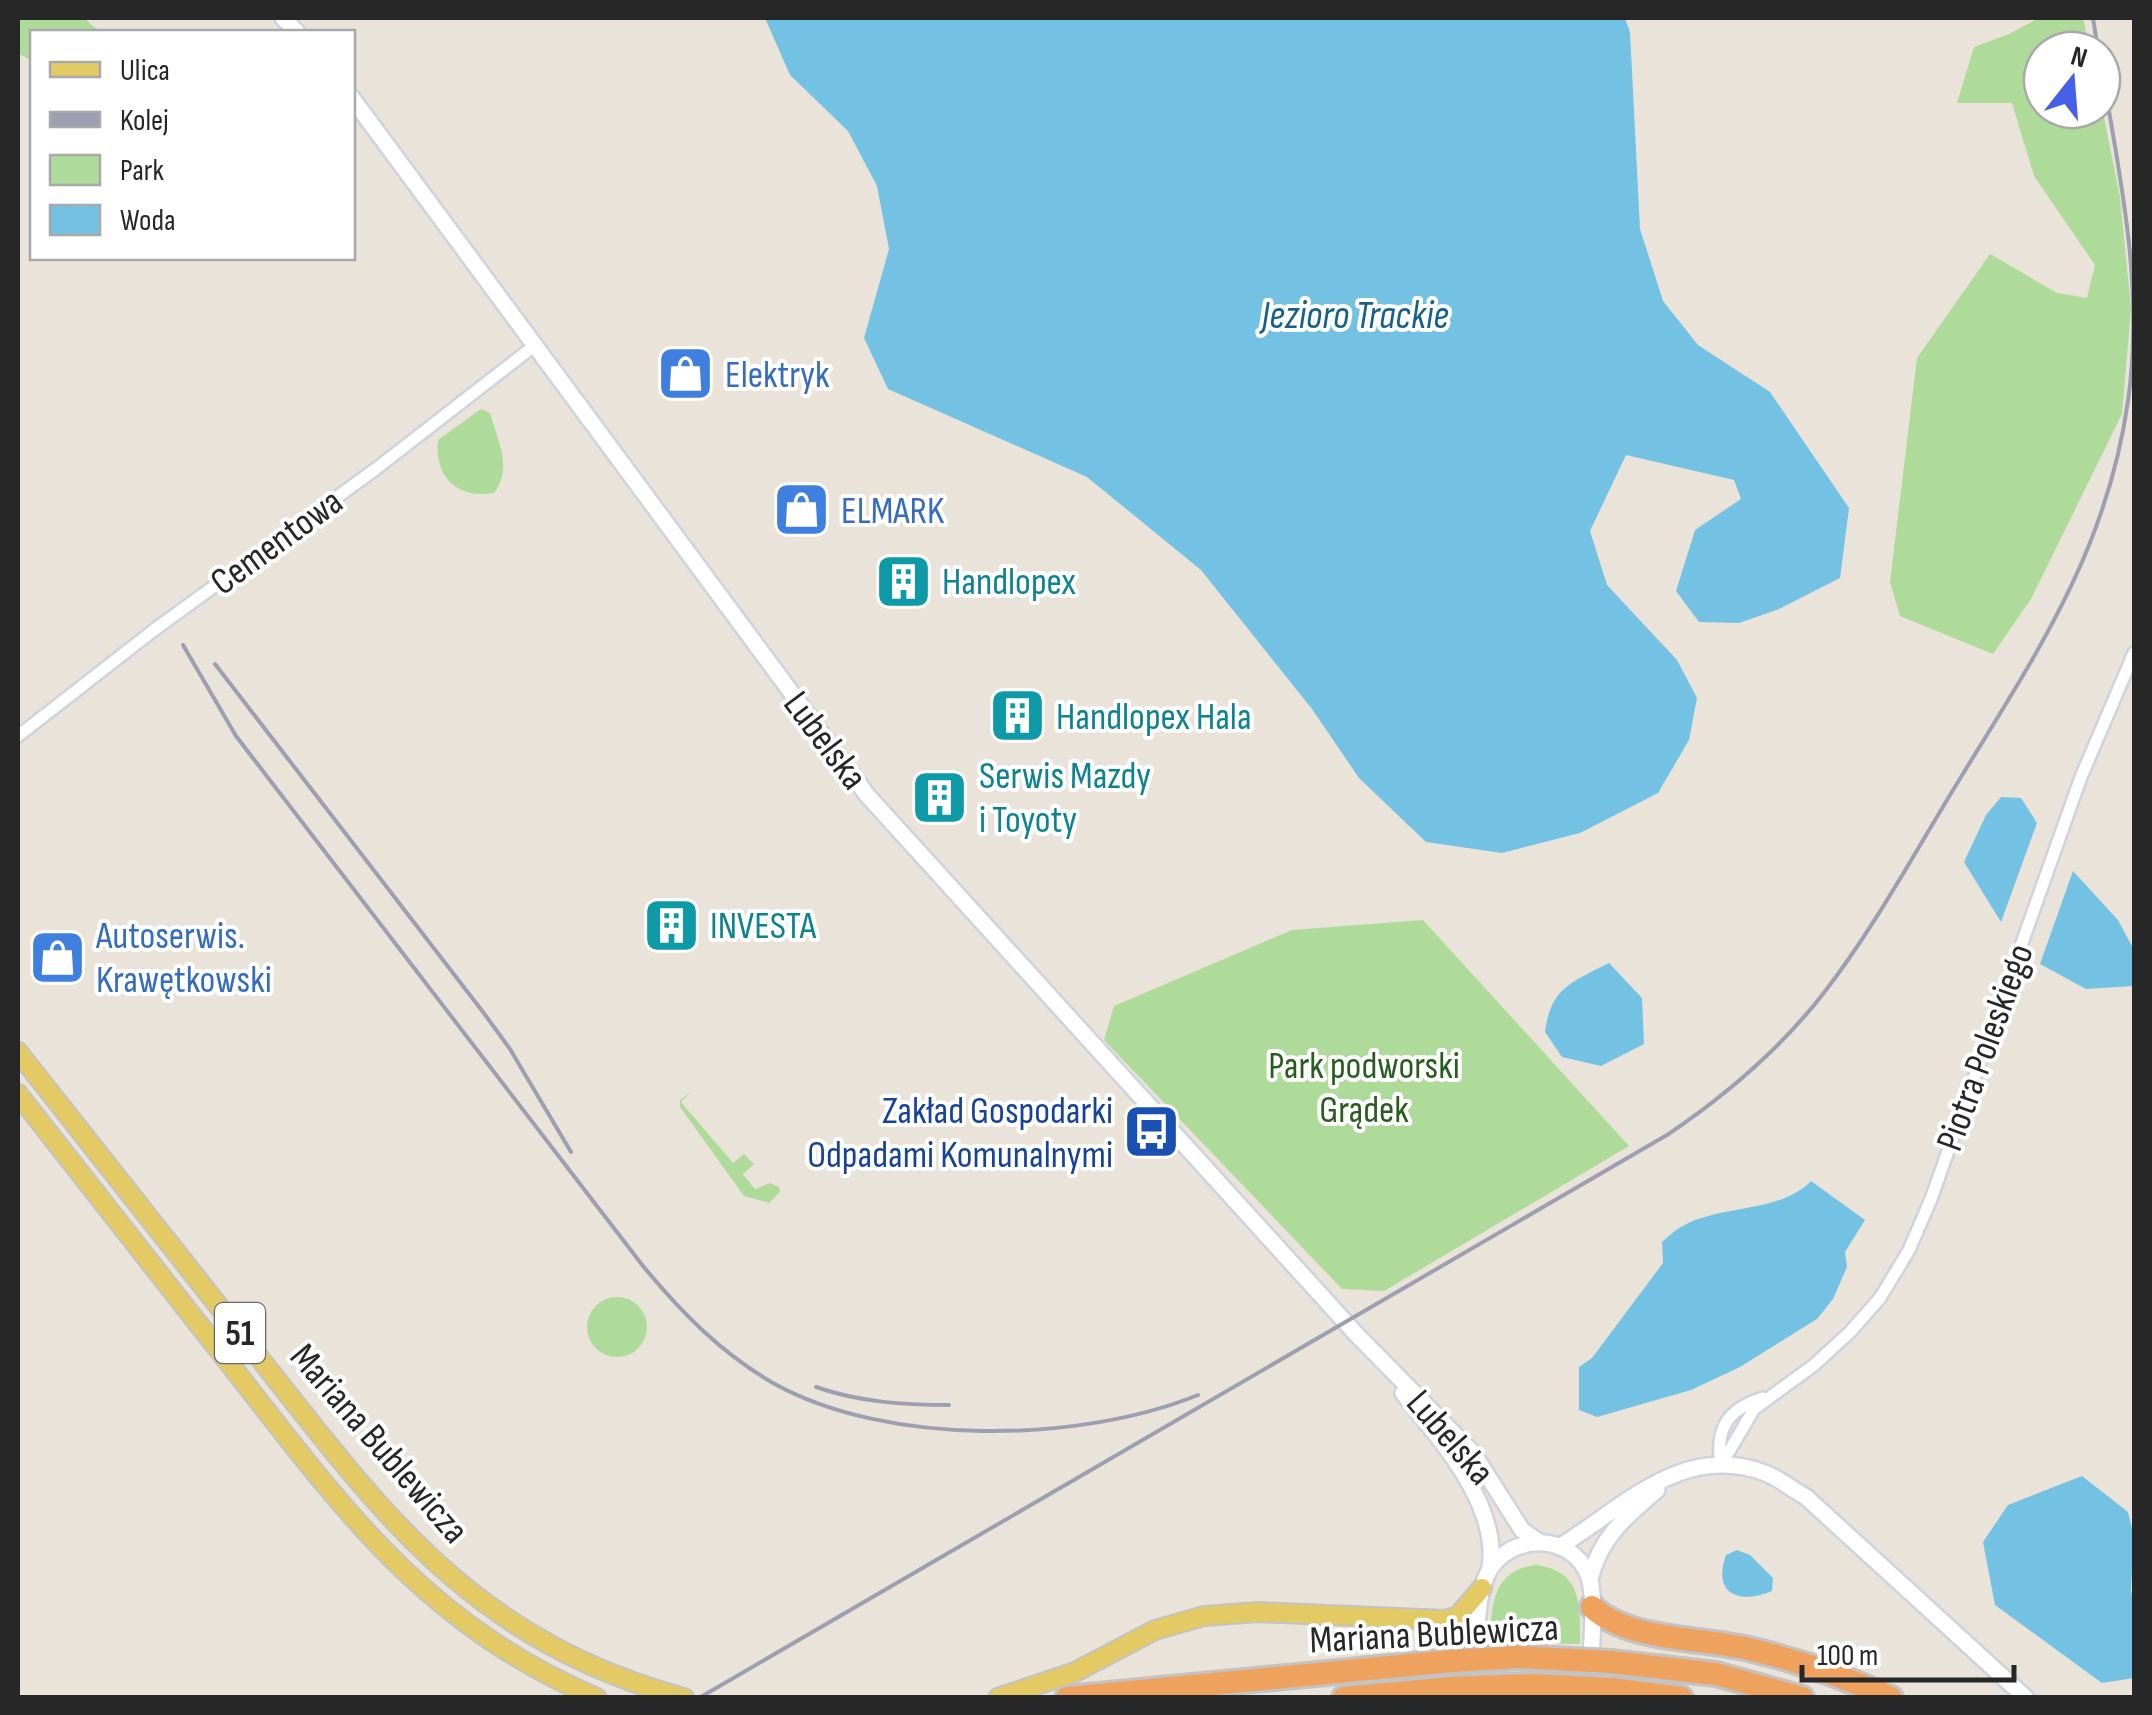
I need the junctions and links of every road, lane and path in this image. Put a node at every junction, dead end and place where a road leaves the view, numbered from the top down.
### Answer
1 (355, 102) edge
2 (534, 346) junction
3 (2134, 653) edge
4 (18, 736) edge
5 (18, 1052) edge
6 (18, 1094) edge
7 (1357, 1335) junction
8 (1720, 1464) junction
9 (1539, 1542) junction
10 (1559, 1547) junction
11 (1486, 1578) junction
12 (1590, 1579) junction
13 (1592, 1607) junction
14 (597, 1698) edge
15 (684, 1698) edge
16 (998, 1698) edge
17 (1068, 1698) edge
18 (1344, 1698) edge
19 (1478, 1698) edge
20 (1587, 1698) edge
21 (1681, 1698) edge
22 (1802, 1698) edge
23 (1892, 1698) edge
24 (2026, 1698) edge

1 - 2 street, Lubelska
2 - 4 street, Cementowa
2 - 7 street, Lubelska
3 - 8 street, Piotra Poleskiego
5 - 15 main road, Mariana Bublewicza / 51
6 - 14 main road, Mariana Bublewicza / 51
7 - 9 street, Lubelska
7 - 11 street, Lubelska
8 - 10 street
8 - 12 street
8 - 24 street
9 - 10 street
9 - 11 street
10 - 12 street
11 - 16 main road
11 - 19 street, Lubelska
12 - 13 street
13 - 20 street
13 - 23 highway
17 - 22 highway, Mariana Bublewicza, bridge
18 - 21 highway, Mariana Bublewicza, bridge

